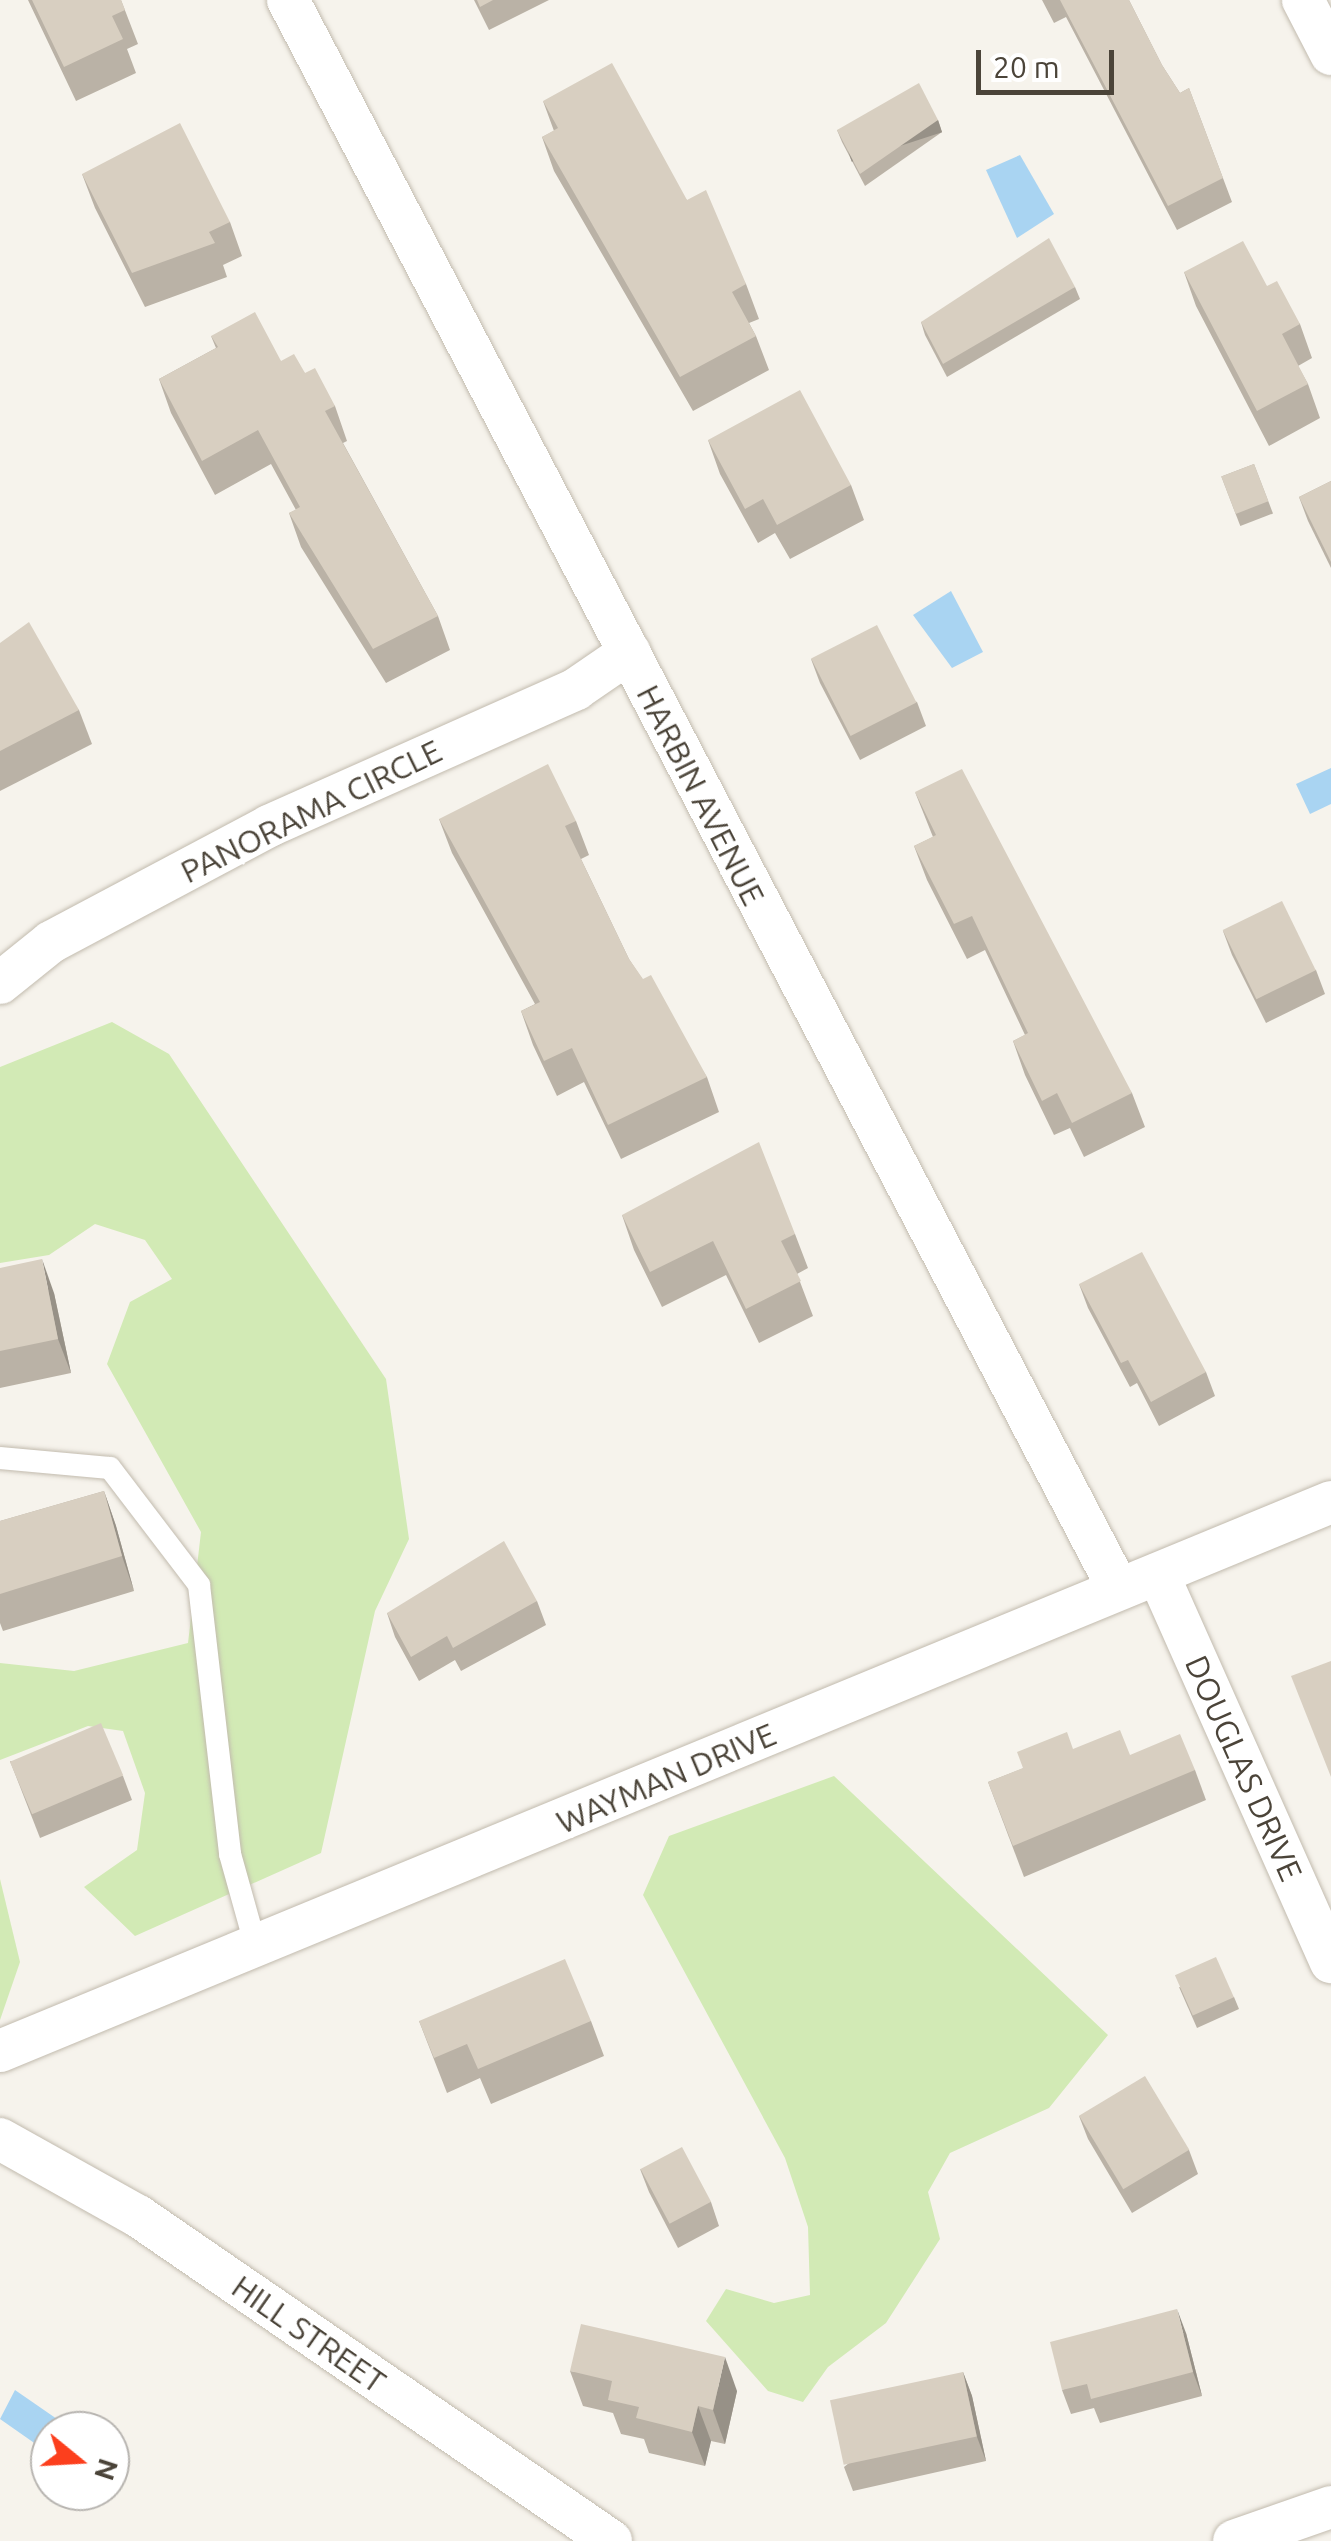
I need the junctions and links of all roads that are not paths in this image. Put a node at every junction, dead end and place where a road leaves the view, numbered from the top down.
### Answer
1 (288, 0) edge
2 (1303, 0) edge
3 (1331, 54) edge
4 (630, 652) junction
5 (0, 983) edge
6 (0, 1458) edge
7 (1331, 1502) edge
8 (1138, 1581) junction
9 (256, 1946) junction
10 (1331, 1962) edge
11 (0, 2051) edge
12 (0, 2139) edge
13 (1331, 2507) edge
14 (611, 2541) edge
15 (1234, 2541) edge

1 - 4 street, HARBIN AVENUE
2 - 3 street
4 - 5 street, PANORAMA CIRCLE
4 - 8 street, HARBIN AVENUE
6 - 9 lane
7 - 8 street, WAYMAN DRIVE
8 - 9 street, WAYMAN DRIVE
8 - 10 street, DOUGLAS DRIVE
9 - 11 street, WAYMAN DRIVE
12 - 14 street, HILL STREET
13 - 15 street

